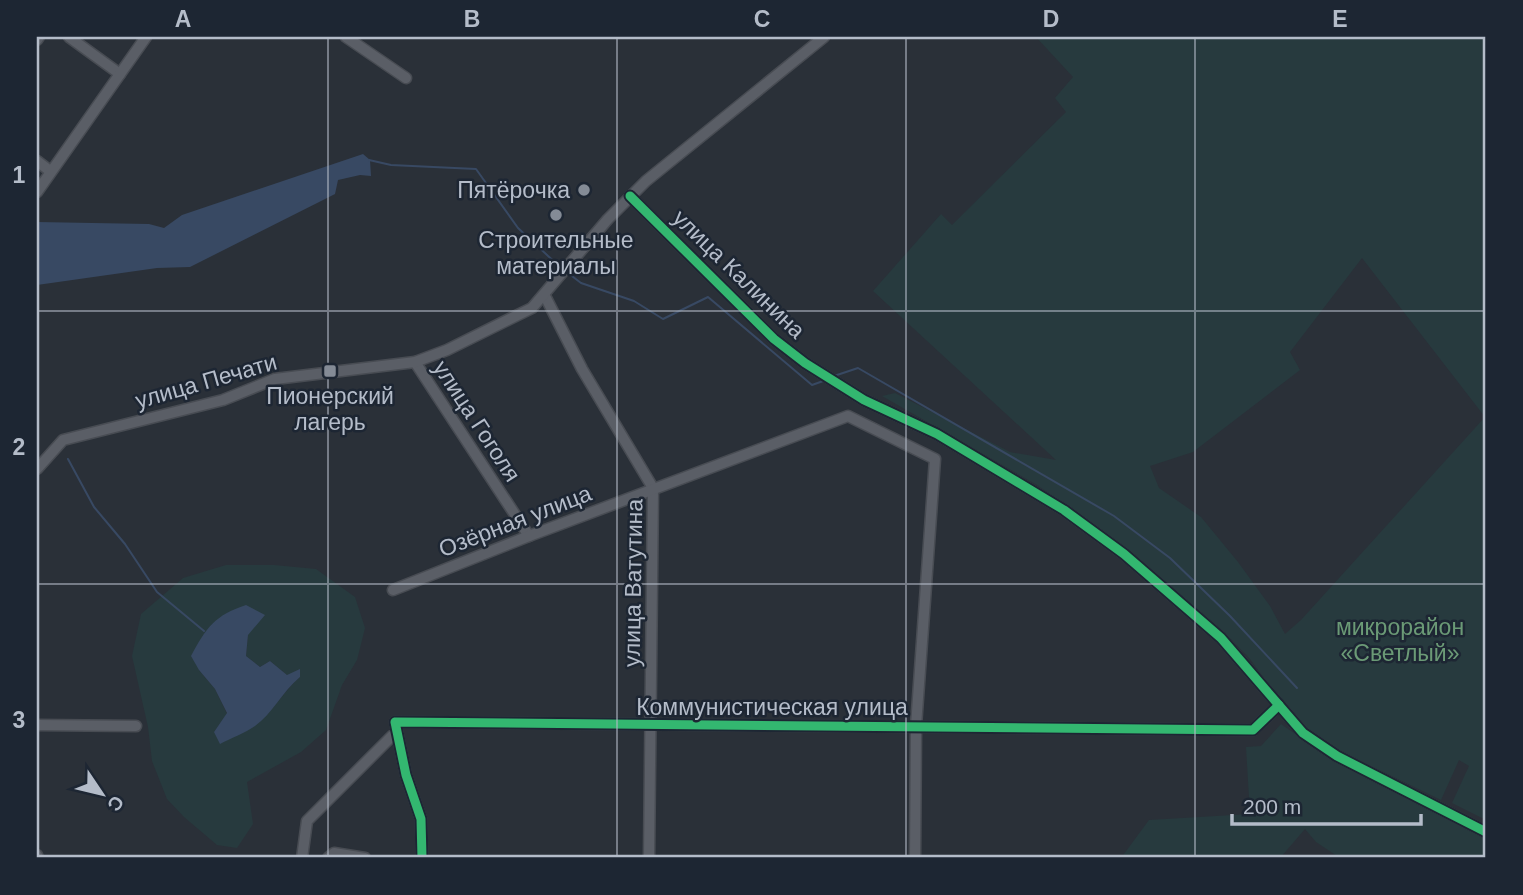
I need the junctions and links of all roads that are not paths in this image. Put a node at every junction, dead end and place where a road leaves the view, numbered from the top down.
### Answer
1 (69, 37) edge
2 (146, 37) edge
3 (346, 37) edge
4 (824, 37) edge
5 (120, 74) junction
6 (406, 78) dead end
7 (37, 161) edge
8 (50, 171) junction
9 (37, 192) edge
10 (630, 196) junction
11 (545, 296) junction
12 (415, 362) junction
13 (37, 469) edge
14 (653, 488) junction
15 (528, 536) junction
16 (393, 590) dead end
17 (1279, 705) junction
18 (37, 725) edge
19 (136, 726) dead end
20 (651, 726) junction
21 (916, 726) junction
22 (397, 734) junction
23 (1486, 832) edge
24 (302, 858) edge
25 (328, 858) edge
26 (365, 858) edge
27 (422, 858) edge
28 (649, 858) edge
29 (915, 858) edge

1 - 5 street
2 - 5 street
3 - 6 street
4 - 10 street, улица Печати
5 - 8 street
7 - 8 street
8 - 9 street
10 - 11 street, улица Печати
10 - 17 street, улица Калинина
11 - 12 street, улица Печати
11 - 14 street, улица Ватутина
12 - 13 street, улица Печати
12 - 15 street, улица Гоголя
14 - 15 street, Озёрная улица
14 - 20 street, улица Ватутина
14 - 21 street, Озёрная улица
15 - 16 street, Озёрная улица
17 - 21 street, Коммунистическая улица
17 - 23 street, улица Калинина
18 - 19 street
20 - 21 street, Коммунистическая улица
20 - 22 street, Коммунистическая улица
20 - 28 street, улица Ватутина
21 - 29 street
22 - 24 street
22 - 27 street
25 - 26 street

